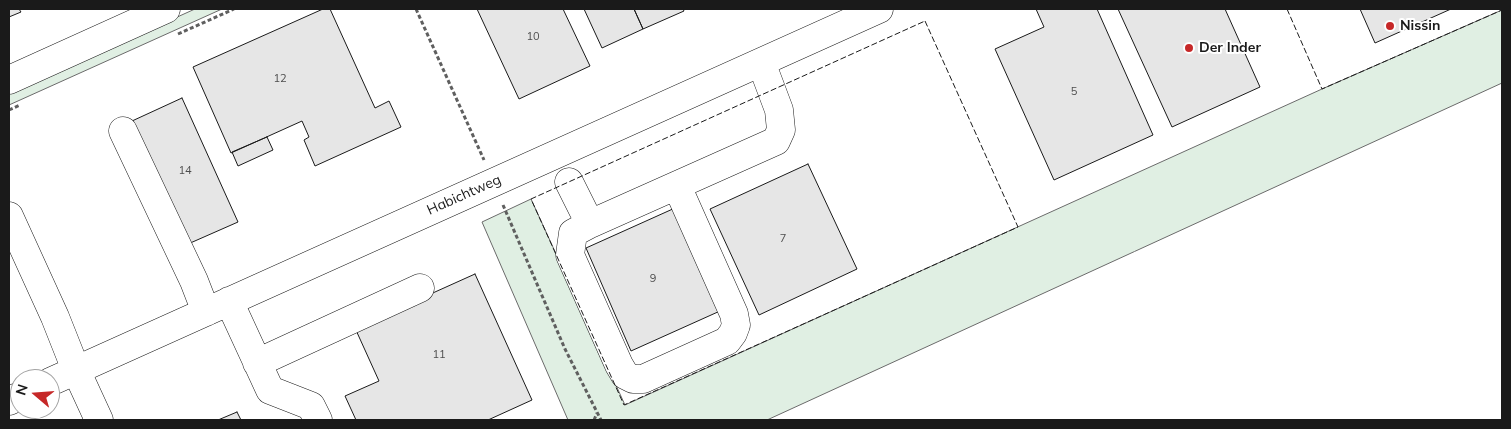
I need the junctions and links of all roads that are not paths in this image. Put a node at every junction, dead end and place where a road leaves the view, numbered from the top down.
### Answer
1 (166, 9) edge
2 (879, 9) edge
3 (761, 62) junction
4 (9, 80) edge
5 (123, 131) dead end
6 (569, 182) dead end
7 (677, 186) junction
8 (9, 216) edge
9 (590, 224) junction
10 (420, 288) dead end
11 (217, 306) junction
12 (257, 363) junction
13 (76, 370) junction
14 (60, 377) edge
15 (99, 420) edge
16 (318, 420) edge

1 - 4 street
2 - 3 street, Habichtweg
3 - 7 street
3 - 11 street, Habichtweg
5 - 11 street
6 - 9 street
7 - 9 street
7 - 9 street
8 - 13 street
10 - 12 street
11 - 12 street
11 - 13 street, Habichtweg
12 - 16 street
13 - 14 street, Habichtweg
13 - 15 street

